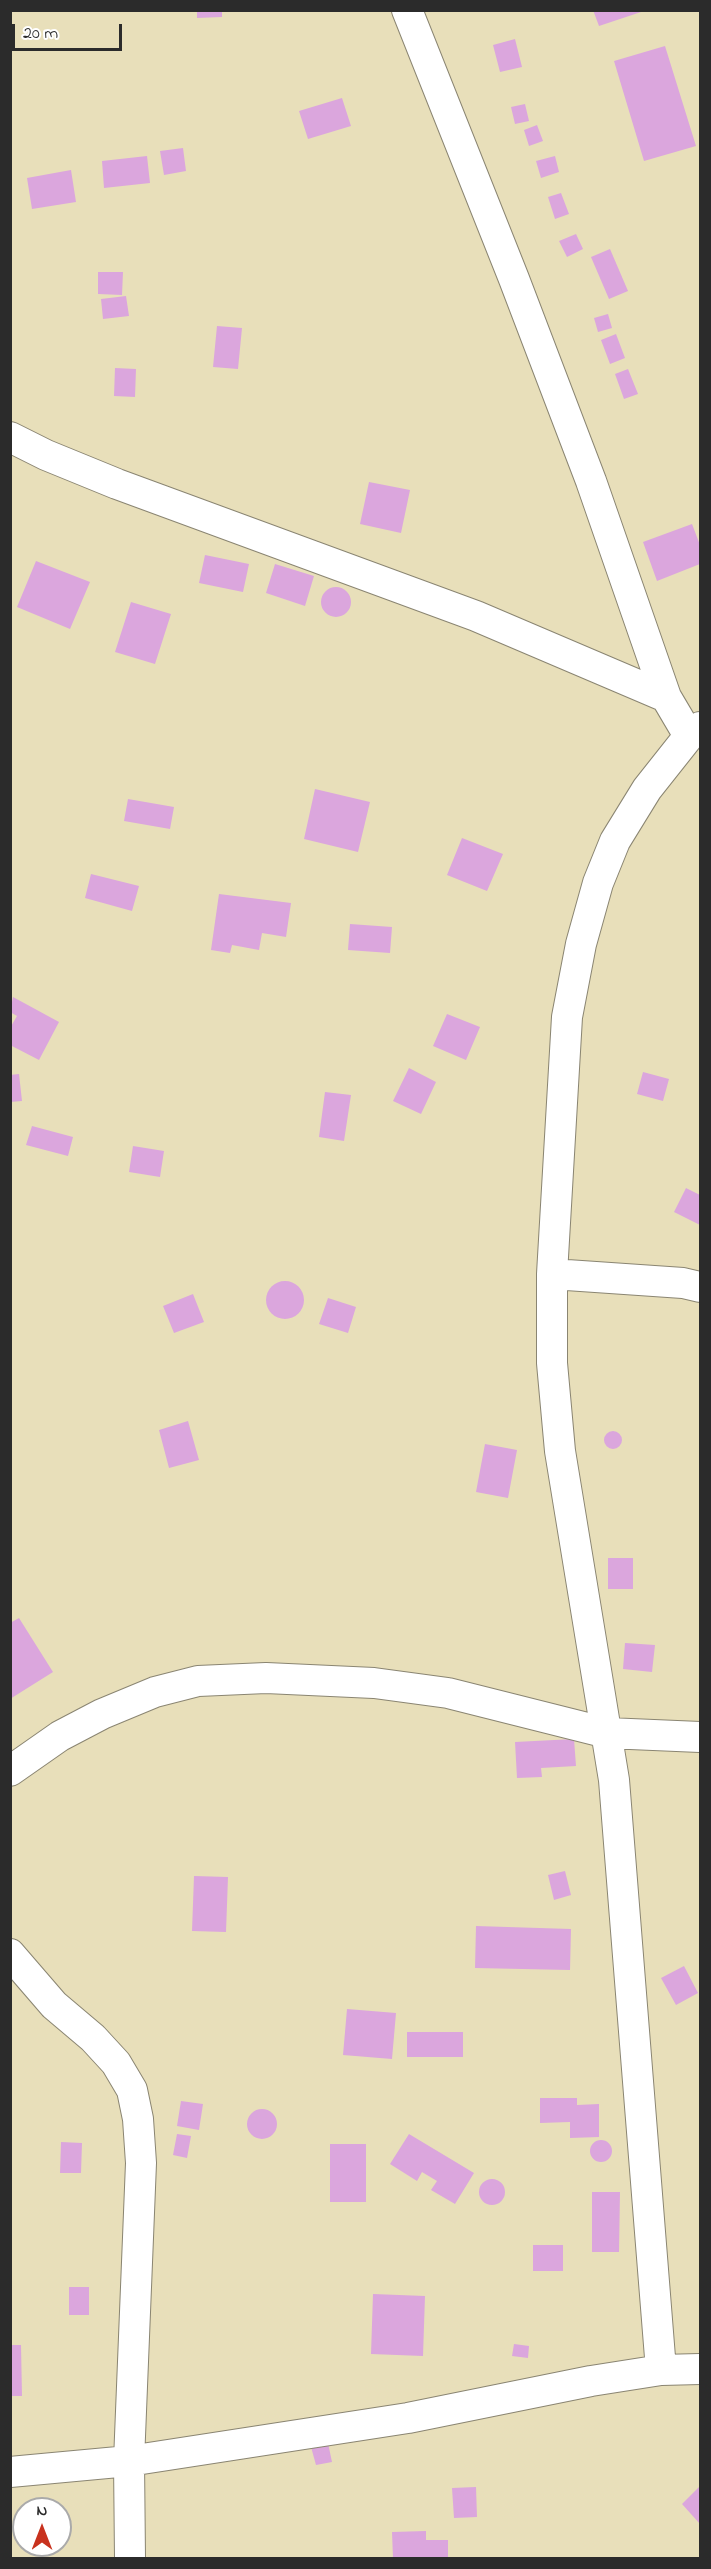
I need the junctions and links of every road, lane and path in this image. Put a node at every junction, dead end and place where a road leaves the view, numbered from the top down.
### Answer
1 (407, 10) edge
2 (10, 436) edge
3 (666, 697) junction
4 (695, 731) edge
5 (552, 1274) junction
6 (700, 1287) edge
7 (607, 1732) junction
8 (700, 1737) edge
9 (10, 1771) edge
10 (10, 1954) edge
11 (700, 2369) edge
12 (661, 2370) junction
13 (129, 2461) junction
14 (10, 2472) edge
15 (130, 2559) edge

1 - 3 street
2 - 3 street
3 - 4 street
4 - 5 street
5 - 6 street
5 - 7 street
7 - 8 street
7 - 9 street
7 - 12 street
10 - 13 street
11 - 12 street
12 - 13 street
13 - 14 street
13 - 15 street

